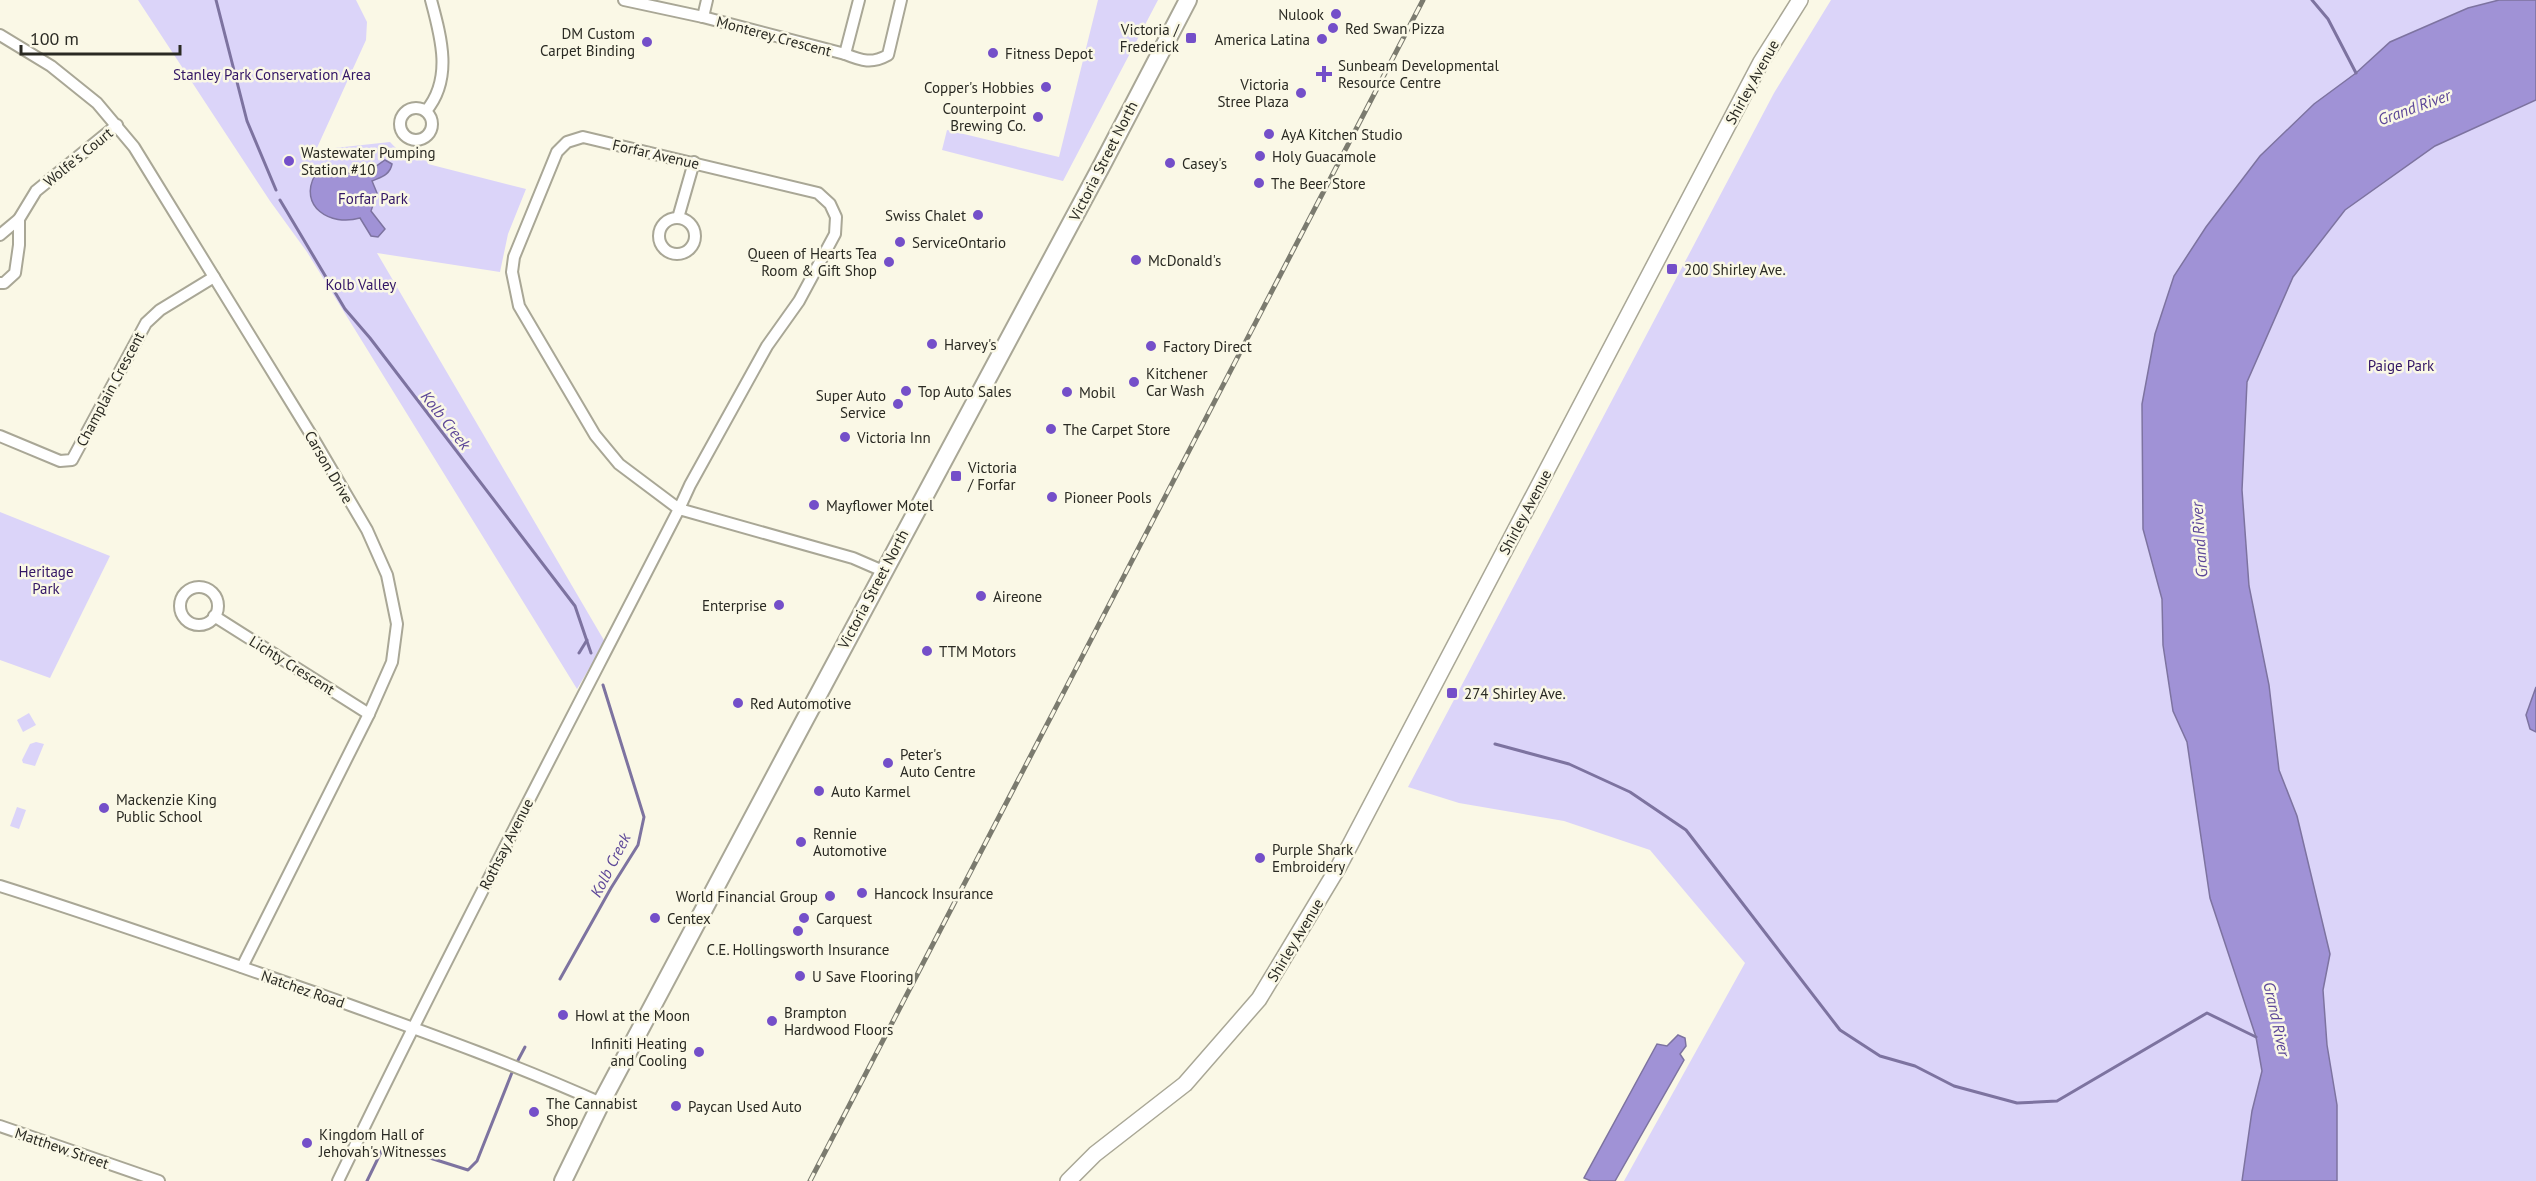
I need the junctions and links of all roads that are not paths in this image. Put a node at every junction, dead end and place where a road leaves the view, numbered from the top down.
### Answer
1 (431, 0) edge
2 (624, 0) edge
3 (707, 0) edge
4 (859, 0) edge
5 (901, 0) edge
6 (1188, 0) edge
7 (1800, 0) edge
8 (703, 17) junction
9 (0, 35) edge
10 (845, 54) junction
11 (426, 111) dead end
12 (117, 125) junction
13 (694, 162) junction
14 (678, 218) dead end
15 (18, 219) junction
16 (0, 235) edge
17 (214, 277) junction
18 (0, 283) edge
19 (0, 436) edge
20 (679, 509) junction
21 (883, 570) junction
22 (214, 616) dead end
23 (369, 714) junction
24 (0, 886) edge
25 (242, 967) junction
26 (412, 1027) junction
27 (601, 1103) junction
28 (0, 1126) edge
29 (145, 1179) edge
30 (159, 1181) edge
31 (338, 1181) edge
32 (563, 1181) edge
33 (1068, 1181) edge

1 - 11 street
2 - 8 street, Monterey Crescent
3 - 8 street
4 - 10 street, Monterey Crescent
5 - 10 street, Monterey Crescent
6 - 21 main road, Victoria Street North
7 - 33 main road, Shirley Avenue
8 - 10 street, Monterey Crescent
9 - 12 street, Carson Drive
12 - 15 street, Wolfe's Court
12 - 17 street, Carson Drive
13 - 14 street
13 - 20 street, Forfar Avenue
13 - 20 street, Forfar Avenue
15 - 16 street, Wolfe's Court
15 - 18 street
17 - 19 street, Champlain Crescent
17 - 23 street, Carson Drive
20 - 21 street, Forfar Avenue
20 - 26 street, Rothsay Avenue
21 - 27 main road, Victoria Street North
22 - 23 street, Lichty Crescent
23 - 25 street, Carson Drive
24 - 25 street, Natchez Road
25 - 26 street, Natchez Road
26 - 27 street, Natchez Road
26 - 31 street, Rothsay Avenue
27 - 32 main road, Victoria Street North
28 - 29 street, Matthew Street
29 - 30 street, Matthew Street

